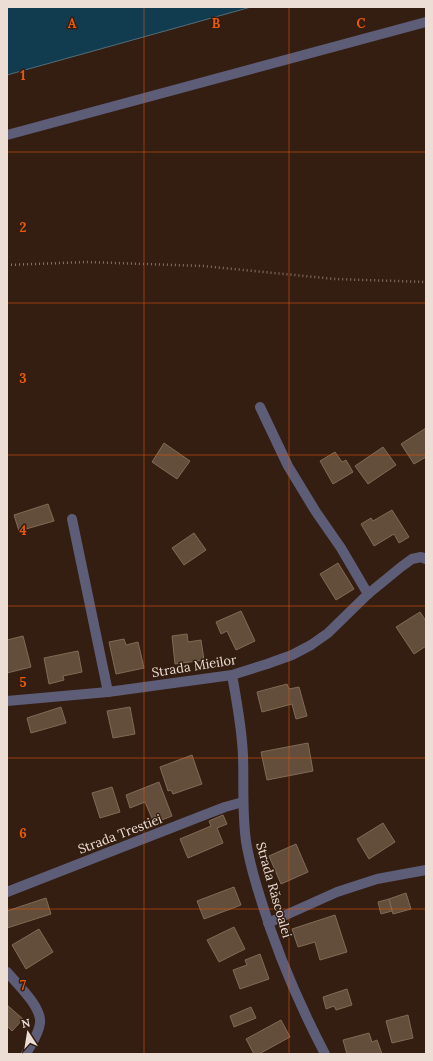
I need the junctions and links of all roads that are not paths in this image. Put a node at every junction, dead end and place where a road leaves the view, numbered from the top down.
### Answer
1 (426, 22) edge
2 (7, 136) edge
3 (260, 407) dead end
4 (72, 519) dead end
5 (424, 558) edge
6 (368, 594) junction
7 (232, 675) junction
8 (108, 692) junction
9 (7, 701) edge
10 (243, 802) junction
11 (426, 870) edge
12 (7, 892) edge
13 (268, 923) junction
14 (7, 972) edge
15 (26, 1054) edge
16 (325, 1054) edge

1 - 2 street
3 - 6 street
4 - 8 street
5 - 6 street, Strada Mieilor
6 - 7 street, Strada Mieilor
7 - 8 street, Strada Mieilor
7 - 10 street, Strada Răscoalei
8 - 9 street, Strada Mieilor
10 - 12 street, Strada Trestiei
10 - 13 street, Strada Răscoalei
11 - 13 street
13 - 16 street, Strada Răscoalei
14 - 15 street

